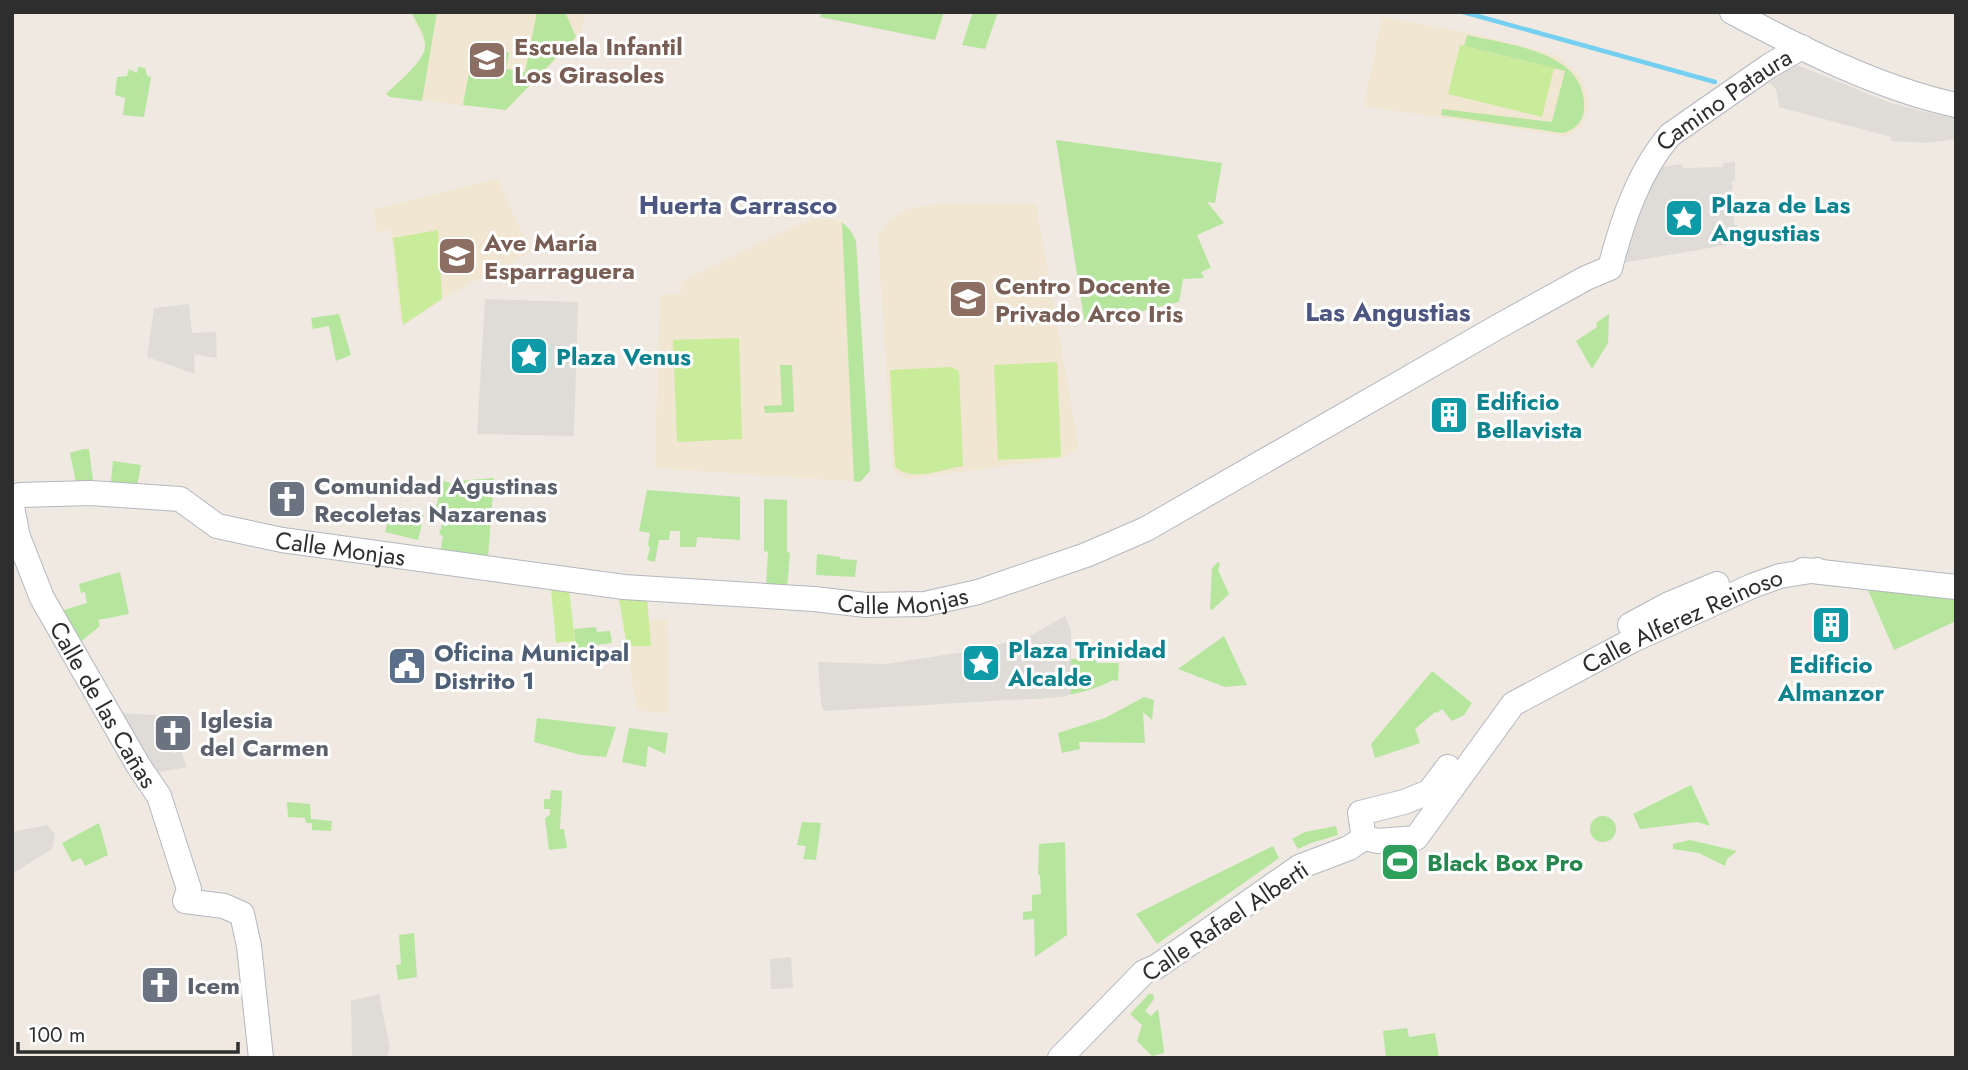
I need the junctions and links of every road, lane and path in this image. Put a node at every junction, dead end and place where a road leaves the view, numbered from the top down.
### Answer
1 (1732, 12) edge
2 (1764, 29) junction
3 (1802, 47) junction
4 (1769, 66) junction
5 (1956, 105) edge
6 (1651, 160) joint
7 (12, 498) edge
8 (12, 507) edge
9 (1956, 587) edge
10 (1549, 676) junction
11 (1364, 838) junction
12 (261, 1058) edge
13 (1060, 1058) edge

1 - 2 street
2 - 3 street
2 - 4 street
3 - 4 street, Camino Pataura
3 - 5 street
4 - 6 street, Camino Pataura
6 - 7 street, Calle Monjas
8 - 12 street, Calle de las Cañas
9 - 10 street, Calle Alferez Reinoso
10 - 11 street, Calle Rafael Alberti
10 - 11 street
11 - 13 street, Calle Rafael Alberti

